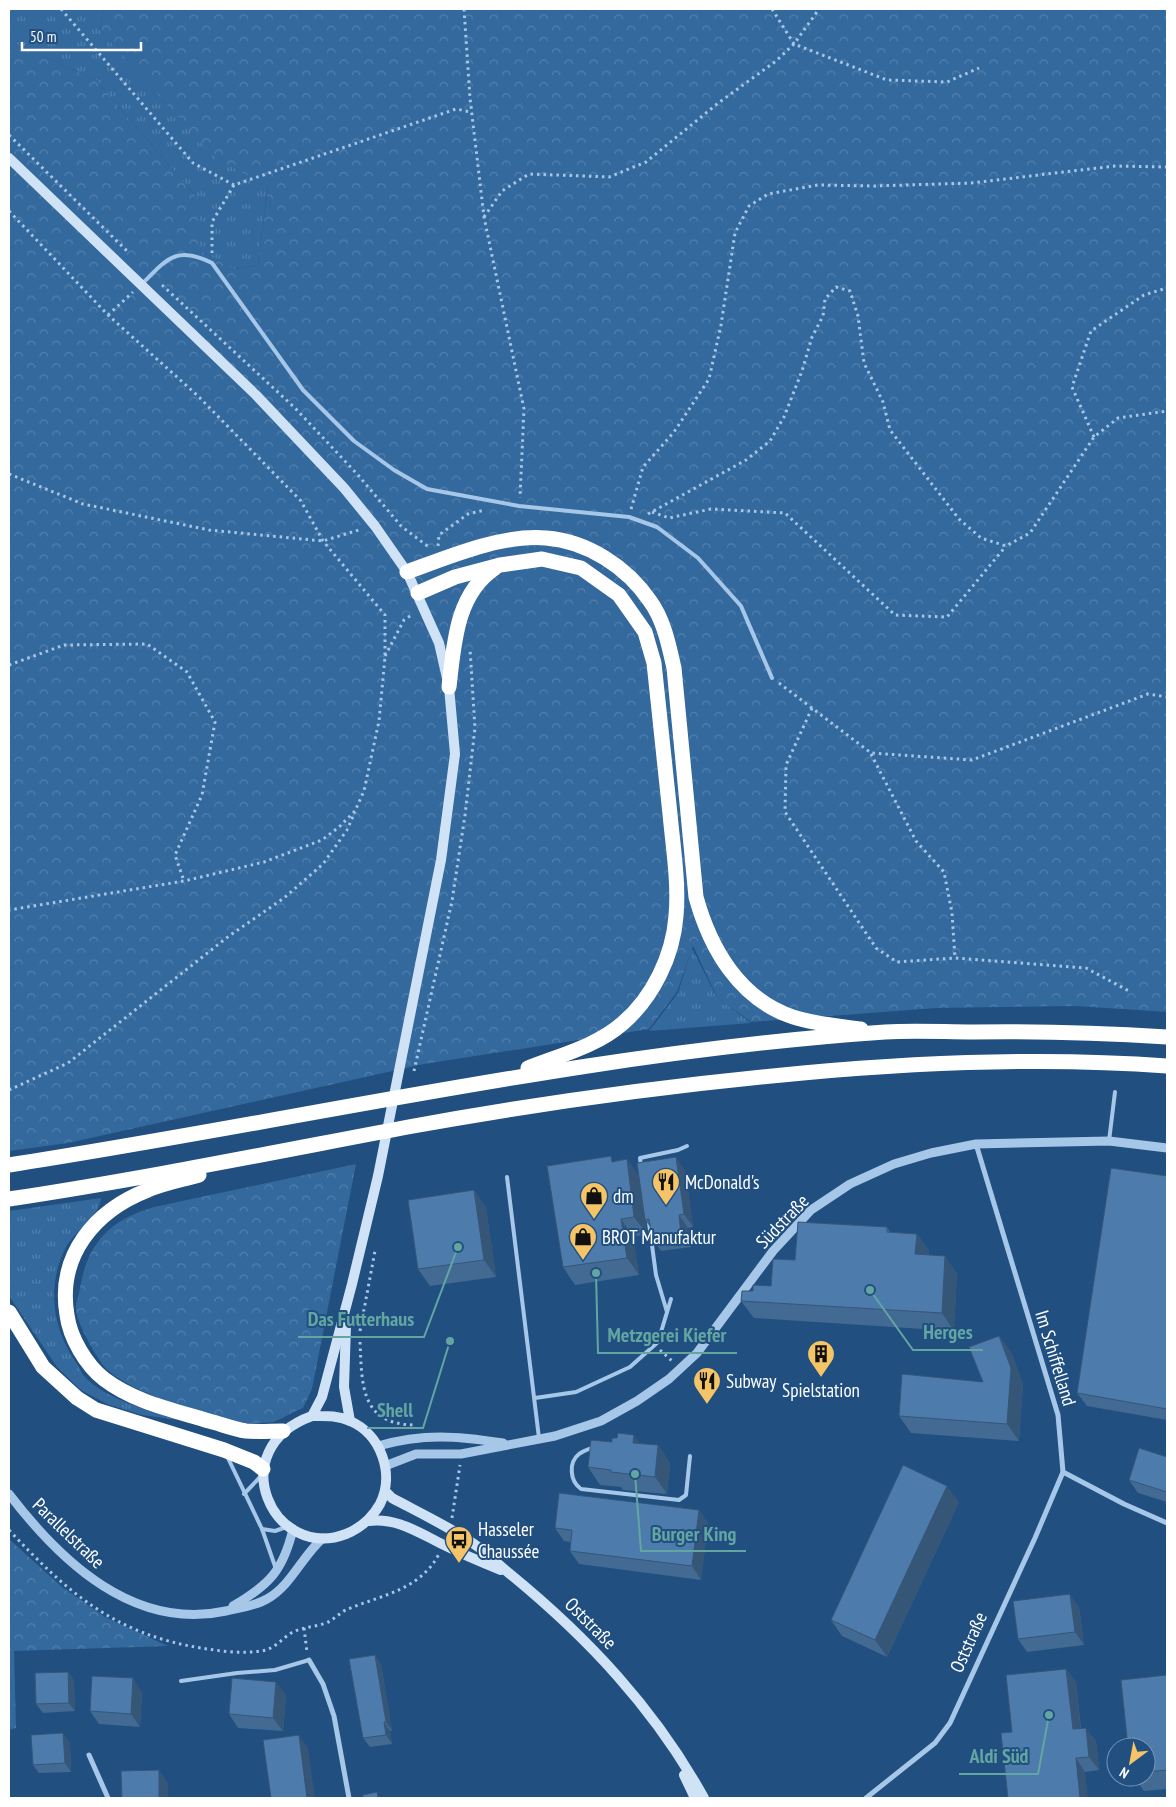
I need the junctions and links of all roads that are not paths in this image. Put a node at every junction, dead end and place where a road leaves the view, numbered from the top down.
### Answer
1 (9, 158) edge
2 (141, 285) junction
3 (500, 565) junction
4 (407, 572) junction
5 (421, 600) junction
6 (772, 678) road end
7 (449, 687) junction
8 (887, 1032) junction
9 (1167, 1037) edge
10 (1167, 1066) edge
11 (503, 1077) junction
12 (1114, 1092) dead end
13 (1109, 1141) junction
14 (976, 1144) junction
15 (687, 1146) dead end
16 (1167, 1148) edge
17 (282, 1151) junction
18 (9, 1165) edge
19 (641, 1168) edge
20 (507, 1178) dead end
21 (9, 1199) edge
22 (648, 1216) edge
23 (352, 1284) junction
24 (671, 1299) dead end
25 (9, 1312) edge
26 (667, 1312) junction
27 (535, 1398) junction
28 (312, 1416) junction
29 (350, 1421) junction
30 (283, 1431) junction
31 (539, 1440) junction
32 (508, 1444) junction
33 (378, 1446) junction
34 (596, 1446) edge
35 (224, 1450) junction
36 (690, 1456) dead end
37 (385, 1466) junction
38 (263, 1471) junction
39 (1063, 1472) junction
40 (385, 1491) junction
41 (9, 1494) edge
42 (244, 1494) junction
43 (368, 1521) junction
44 (1167, 1523) edge
45 (291, 1528) junction
46 (262, 1529) junction
47 (323, 1538) junction
48 (277, 1570) junction
49 (508, 1572) junction
50 (225, 1611) junction
51 (309, 1660) joint
52 (181, 1681) dead end
53 (662, 1729) junction
54 (89, 1755) dead end
55 (108, 1798) edge
56 (349, 1798) edge
57 (695, 1798) edge
58 (704, 1798) edge
59 (866, 1798) edge

1 - 2 main road
2 - 4 main road
2 - 6 lane
3 - 5 highway
3 - 7 highway
3 - 11 highway
4 - 5 main road
4 - 8 highway
5 - 7 main road
7 - 23 main road
8 - 9 highway
8 - 11 highway
10 - 17 highway
11 - 18 highway
12 - 13 lane
13 - 14 street, Südstraße
13 - 16 street, Südstraße
14 - 31 street, Südstraße
14 - 39 street, Im Schiffelland
15 - 19 lane
17 - 21 highway
17 - 30 highway
20 - 27 lane
22 - 26 lane
23 - 28 main road
23 - 29 main road
24 - 26 lane
25 - 35 highway
26 - 27 lane
27 - 31 lane
28 - 29 main road
28 - 30 main road
29 - 33 main road
30 - 38 main road
31 - 32 street, Südstraße
32 - 33 street, Südstraße
32 - 37 street, Südstraße
33 - 37 main road
34 - 36 lane
35 - 38 highway
35 - 42 lane
37 - 40 main road
38 - 42 lane
38 - 45 main road
39 - 44 street
39 - 59 street, Oststraße
40 - 43 main road
40 - 49 main road, Oststraße
41 - 50 street, Parallelstraße
42 - 46 lane
43 - 47 main road
43 - 49 main road, Oststraße
45 - 46 lane
45 - 47 main road
45 - 48 street, Parallelstraße
46 - 48 lane
47 - 50 street, Parallelstraße
48 - 50 street, Parallelstraße
49 - 53 main road, Oststraße
51 - 52 lane
51 - 56 street
53 - 57 main road, Oststraße
53 - 58 main road, Oststraße
54 - 55 street

